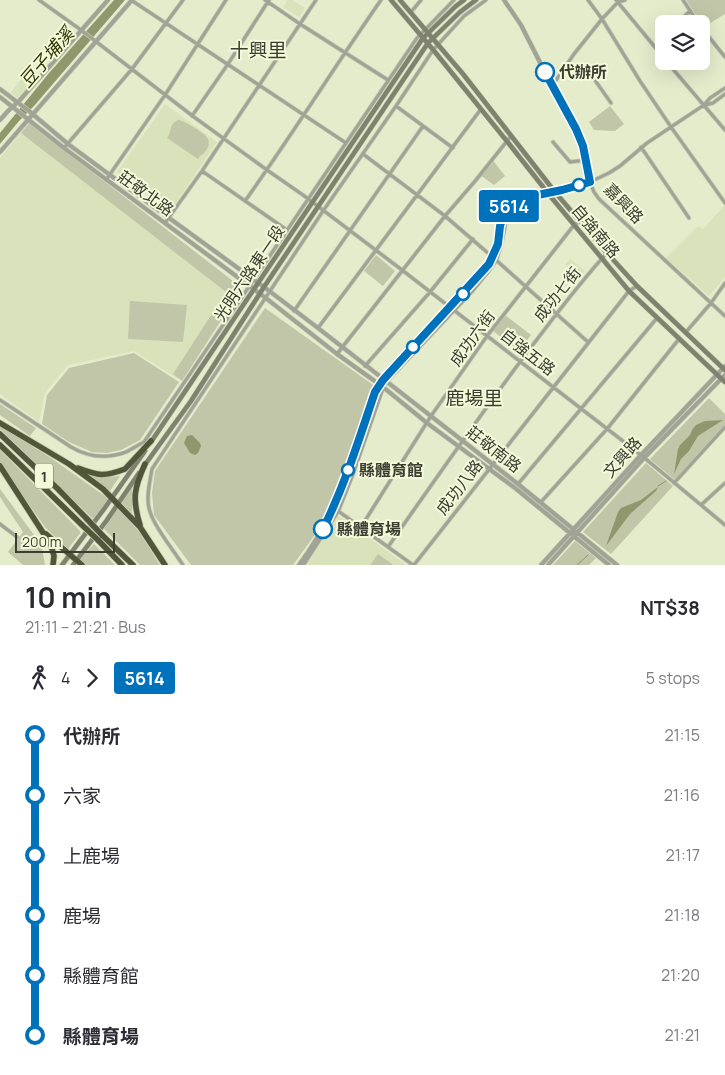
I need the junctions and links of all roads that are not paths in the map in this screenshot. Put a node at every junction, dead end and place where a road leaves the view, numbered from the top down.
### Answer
1 (39, 0) edge
2 (108, 0) edge
3 (131, 0) edge
4 (183, 0) edge
5 (226, 0) edge
6 (316, 0) edge
7 (381, 0) edge
8 (391, 0) edge
9 (400, 0) edge
10 (421, 0) edge
11 (454, 0) edge
12 (464, 0) edge
13 (476, 0) edge
14 (486, 0) edge
15 (504, 0) edge
16 (588, 0) edge
17 (625, 0) edge
18 (683, 0) edge
19 (267, 1) edge
20 (617, 1) edge
21 (690, 11) junction
22 (411, 12) junction
23 (686, 15) edge
24 (693, 15) edge
25 (602, 19) junction
26 (167, 23) junction
27 (300, 24) junction
28 (81, 30) junction
29 (426, 31) junction
30 (421, 36) junction
31 (710, 38) edge
32 (432, 39) junction
33 (96, 42) junction
34 (198, 44) junction
35 (428, 44) junction
36 (437, 45) junction
37 (655, 47) edge
38 (433, 50) junction
39 (344, 53) junction
40 (725, 57) edge
41 (228, 64) junction
42 (132, 68) junction
43 (674, 70) edge
44 (592, 76) dead end
45 (388, 80) junction
46 (259, 86) junction
47 (552, 86) junction
48 (725, 88) edge
49 (0, 89) edge
50 (725, 94) edge
51 (165, 95) junction
52 (0, 97) edge
53 (19, 103) junction
54 (610, 103) dead end
55 (704, 105) junction
56 (396, 106) junction
57 (15, 108) junction
58 (481, 109) junction
59 (31, 113) junction
60 (192, 116) junction
61 (303, 116) junction
62 (27, 117) junction
63 (0, 120) edge
64 (423, 126) junction
65 (671, 127) junction
66 (725, 130) edge
67 (511, 136) junction
68 (224, 139) junction
69 (507, 141) junction
70 (553, 142) dead end
71 (346, 143) junction
72 (68, 144) junction
73 (641, 147) junction
74 (64, 148) junction
75 (453, 148) junction
76 (0, 152) edge
77 (363, 154) junction
78 (586, 160) junction
79 (267, 170) junction
80 (202, 171) junction
81 (389, 174) junction
82 (110, 175) junction
83 (106, 180) junction
84 (590, 182) junction
85 (555, 192) junction
86 (418, 194) junction
87 (548, 194) junction
88 (245, 201) junction
89 (310, 201) junction
90 (725, 203) edge
91 (318, 207) junction
92 (323, 211) junction
93 (445, 216) junction
94 (168, 218) junction
95 (689, 218) dead end
96 (580, 220) junction
97 (165, 223) junction
98 (574, 225) junction
99 (287, 230) junction
100 (349, 231) junction
101 (473, 239) junction
102 (376, 250) junction
103 (607, 253) junction
104 (495, 258) junction
105 (602, 259) junction
106 (402, 270) junction
107 (255, 281) junction
108 (725, 283) edge
109 (637, 286) junction
110 (251, 287) junction
111 (264, 287) junction
112 (526, 287) junction
113 (629, 291) junction
114 (269, 292) junction
115 (430, 292) junction
116 (260, 294) junction
117 (265, 298) junction
118 (710, 303) junction
119 (452, 309) junction
120 (294, 311) junction
121 (557, 314) junction
122 (725, 316) edge
123 (658, 318) junction
124 (318, 328) junction
125 (686, 332) junction
126 (487, 336) junction
127 (680, 338) junction
128 (588, 342) junction
129 (342, 347) junction
130 (337, 354) junction
131 (520, 362) junction
132 (365, 366) junction
133 (724, 368) edge
134 (717, 374) junction
135 (724, 379) edge
136 (384, 381) junction
137 (381, 386) junction
138 (553, 387) junction
139 (201, 395) junction
140 (0, 400) edge
141 (191, 401) junction
142 (581, 409) junction
143 (431, 416) junction
144 (0, 423) edge
145 (427, 423) junction
146 (725, 427) edge
147 (607, 429) junction
148 (0, 434) edge
149 (462, 440) junction
150 (152, 442) junction
151 (0, 445) edge
152 (458, 446) junction
153 (640, 455) junction
154 (644, 458) junction
155 (69, 464) junction
156 (145, 464) junction
157 (493, 464) junction
158 (0, 466) edge
159 (489, 468) junction
160 (674, 483) junction
161 (725, 483) edge
162 (518, 484) junction
163 (112, 498) junction
164 (541, 502) junction
165 (118, 504) junction
166 (701, 505) junction
167 (336, 509) junction
168 (85, 522) junction
169 (0, 524) edge
170 (725, 525) edge
171 (140, 527) junction
172 (361, 527) junction
173 (40, 529) junction
174 (574, 529) junction
175 (570, 533) junction
176 (578, 533) junction
177 (99, 536) junction
178 (17, 537) dead end
179 (574, 537) junction
180 (388, 547) junction
181 (70, 555) junction
182 (77, 564) edge
183 (53, 565) edge
184 (62, 565) edge
185 (122, 565) edge
186 (133, 565) edge
187 (165, 565) edge
188 (183, 565) edge
189 (299, 565) edge
190 (303, 565) edge
191 (413, 565) edge
192 (541, 565) edge
193 (548, 565) edge
194 (608, 565) edge
195 (618, 565) edge

1 - 28 street, 自強五路
2 - 28 street
3 - 26 street
3 - 33 street
4 - 26 street
5 - 34 street
6 - 27 street
7 - 39 street
8 - 30 main road, 自強南路
9 - 22 main road, 自強南路
10 - 22 street
11 - 29 street
12 - 29 main road, 光明六路東一段
13 - 32 main road, 光明六路東一段
14 - 36 street, 光明六路東一段
15 - 47 street, 嘉興路
16 - 25 street
17 - 20 street
18 - 21 street
19 - 27 street
19 - 41 street
20 - 25 street
20 - 37 street
21 - 23 street
21 - 24 street
22 - 29 main road, 自強南路
25 - 47 street
25 - 65 street
26 - 34 street
26 - 42 street
27 - 39 street
27 - 46 street
28 - 33 street, 自強五路
28 - 53 street
29 - 30 main road, 光明六路東一段
29 - 32 main road, 自強南路
30 - 35 main road, 自強南路
30 - 45 street, 光明六路東一段
30 - 89 main road, 光明六路東一段
31 - 40 street
32 - 35 main road, 光明六路東一段
32 - 36 main road, 自強南路
33 - 42 street, 自強五路
33 - 59 street
34 - 41 street
34 - 51 street
35 - 38 main road, 自強南路
35 - 91 main road, 光明六路東一段
36 - 38 street, 光明六路東一段
36 - 67 main road, 自強南路
38 - 56 street, 光明六路東一段
38 - 58 main road, 自強南路
39 - 45 street
39 - 61 street
41 - 46 street
41 - 60 street
42 - 51 street, 自強五路
42 - 72 street
43 - 55 street
44 - 54 street
45 - 71 street, 光明六路東一段
46 - 61 street
46 - 68 street
47 - 78 street, 嘉興路
48 - 55 street
49 - 53 street
50 - 55 street
51 - 60 street, 自強五路
51 - 82 street
52 - 57 street
53 - 57 street
53 - 59 street, 莊敬北路
55 - 65 street
55 - 66 street
56 - 64 street
56 - 77 street, 光明六路東一段
57 - 62 street, 莊敬北路
57 - 63 street
58 - 69 main road, 自強南路
58 - 75 street
59 - 62 street
59 - 72 street, 莊敬北路
60 - 68 street, 自強五路
61 - 71 street
61 - 79 street
62 - 74 street, 莊敬北路
62 - 76 street
64 - 75 street
64 - 81 street
65 - 73 street
65 - 90 street
67 - 69 street
67 - 85 main road, 自強南路
68 - 79 street, 自強五路
68 - 80 street
69 - 87 main road, 自強南路
69 - 93 street
70 - 78 street
71 - 89 street, 光明六路東一段
72 - 74 street
72 - 82 street, 莊敬北路
73 - 84 street
73 - 95 street
74 - 83 street, 莊敬北路
75 - 86 street
77 - 81 street
77 - 92 street, 光明六路東一段
78 - 84 street, 嘉興路
79 - 88 street
79 - 89 street, 自強五路
80 - 88 street
80 - 94 street
81 - 86 street
81 - 100 street
82 - 83 street
82 - 94 street, 莊敬北路
83 - 97 street, 莊敬北路
84 - 85 street
84 - 118 street, 嘉興路
85 - 87 street
85 - 96 main road, 自強南路
86 - 93 street
86 - 102 street
87 - 98 main road, 自強南路
87 - 104 street
88 - 99 street
89 - 91 street, 自強五路
89 - 99 street, 光明六路東一段
89 - 107 main road, 光明六路東一段
91 - 92 street, 自強五路
91 - 111 main road, 光明六路東一段
92 - 100 street, 自強五路
92 - 114 street, 光明六路東一段
93 - 101 street
93 - 106 street
94 - 97 street
94 - 107 street, 莊敬北路
96 - 98 street, 成功六街
96 - 103 main road, 自強南路
97 - 110 street, 莊敬北路
98 - 105 main road, 自強南路
98 - 112 street, 成功六街
99 - 107 street, 光明六路東一段
100 - 102 street, 自強五路
100 - 120 street
101 - 104 street
101 - 115 street
102 - 106 street, 自強五路
102 - 124 street
103 - 105 street, 成功七街
103 - 109 main road, 自強南路
104 - 112 street
104 - 119 street
105 - 113 main road, 自強南路
105 - 121 street, 成功七街
106 - 115 street, 自強五路
106 - 129 street
107 - 110 main road, 光明六路東一段
107 - 111 street, 莊敬南路
108 - 118 street
109 - 113 street, 成功八路
109 - 125 main road, 自強南路
110 - 116 street, 莊敬南路
110 - 140 street, 光明六路東一段
110 - 150 main road, 光明六路東一段
111 - 114 street, 莊敬南路
111 - 116 main road, 光明六路東一段
112 - 121 street
112 - 126 street, 成功六街
113 - 123 main road, 自強南路
113 - 128 street, 成功八路
114 - 117 street, 光明六路東一段
114 - 120 street, 莊敬南路
115 - 119 street, 自強五路
115 - 132 street
116 - 117 street, 莊敬南路
116 - 141 main road, 光明六路東一段
117 - 130 street, 莊敬南路
117 - 139 street, 光明六路東一段
118 - 122 street, 嘉興路
118 - 125 street
119 - 126 street, 自強五路
119 - 136 street
120 - 124 street, 莊敬南路
121 - 128 street
121 - 131 street, 成功七街
123 - 127 main road, 自強南路
123 - 142 street
124 - 129 street, 莊敬南路
125 - 133 main road, 自強南路
126 - 131 street, 自強五路
126 - 143 street, 成功六街
127 - 134 main road, 自強南路
127 - 147 street
128 - 138 street, 成功八路
129 - 130 street
129 - 132 street, 莊敬南路
130 - 137 street, 莊敬南路
131 - 138 street, 自強五路
131 - 149 street, 成功七街
132 - 136 street, 莊敬南路
133 - 134 street, 文興路
134 - 135 main road, 自強南路
134 - 153 street, 文興路
135 - 154 street, 文興路
136 - 137 street
136 - 143 street, 莊敬南路
137 - 145 street, 莊敬南路
137 - 167 street
138 - 142 street, 自強五路
138 - 157 street, 成功八路
139 - 141 street
139 - 188 street, 光明六路東一段
141 - 156 main road, 光明六路東一段
142 - 147 street, 自強五路
142 - 162 street
143 - 145 street, 成功六街
143 - 149 street, 莊敬南路
144 - 155 highway
145 - 152 street, 莊敬南路
145 - 172 street, 成功六街
146 - 160 street
147 - 153 street, 自強五路
147 - 164 street
148 - 168 highway, 1
149 - 152 street, 成功七街
149 - 157 street, 莊敬南路
150 - 155 highway
150 - 163 main road, 光明六路東一段
151 - 168 highway, 1
152 - 159 street, 莊敬南路
152 - 180 street, 成功七街
153 - 154 street, 自強五路
153 - 174 street, 文興路
154 - 160 street, 自強五路
154 - 176 street, 文興路
155 - 163 highway
156 - 165 main road, 光明六路東一段
156 - 171 highway
157 - 159 street, 成功八路
157 - 162 street, 莊敬南路
158 - 173 highway
159 - 175 street, 莊敬南路
159 - 191 street, 成功八路
160 - 166 street, 自強五路
161 - 166 street
162 - 164 street, 莊敬南路
163 - 165 highway
163 - 181 main road, 光明六路東一段
164 - 174 street, 莊敬南路
165 - 171 highway
165 - 177 main road, 光明六路東一段
166 - 170 street, 自強五路
167 - 172 street
167 - 189 street
167 - 190 street
168 - 177 highway, 1, bridge
169 - 178 street
171 - 187 highway
172 - 180 street
173 - 181 highway
173 - 183 highway
174 - 175 street, 文興路
174 - 176 street, 莊敬南路
175 - 179 street, 莊敬南路
175 - 192 street, 文興路
176 - 179 street, 文興路
176 - 195 street, 莊敬南路
177 - 182 main road, 光明六路東一段
177 - 185 highway, 1
177 - 186 highway, 1
179 - 193 street, 文興路
179 - 194 street, 莊敬南路
180 - 191 street
181 - 182 highway
181 - 184 main road, 光明六路東一段

